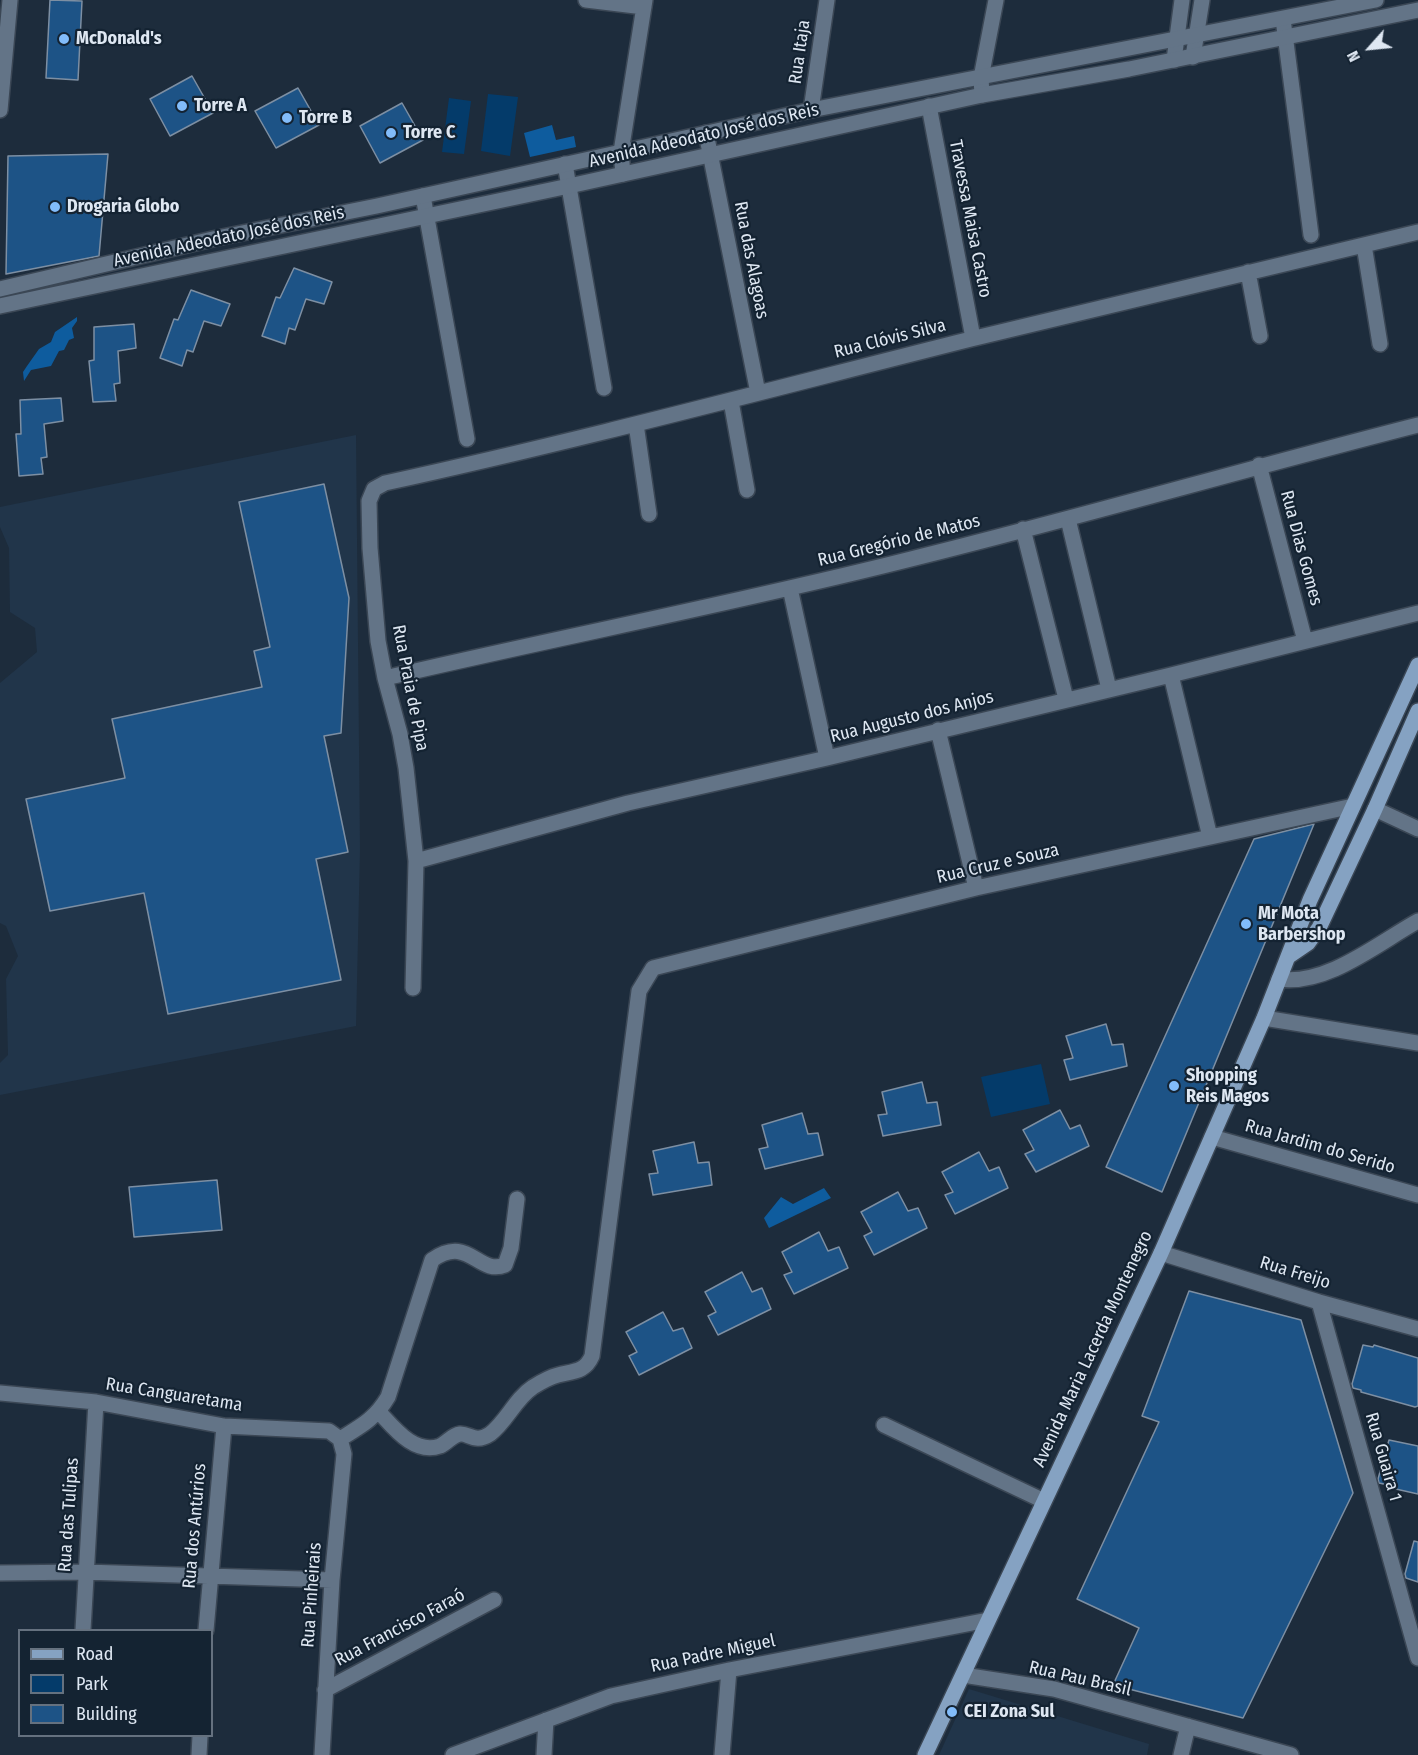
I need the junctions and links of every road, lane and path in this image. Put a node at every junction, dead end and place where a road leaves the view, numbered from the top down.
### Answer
1 (9, 0) edge
2 (586, 0) edge
3 (827, 0) edge
4 (996, 0) edge
5 (1182, 0) edge
6 (1202, 0) edge
7 (1377, 0) edge
8 (644, 3) edge
9 (1418, 10) edge
10 (1283, 19) junction
11 (1378, 19) junction
12 (3, 33) edge
13 (1196, 36) junction
14 (1286, 38) junction
15 (1176, 40) junction
16 (1193, 57) junction
17 (1174, 60) junction
18 (981, 78) junction
19 (982, 95) junction
20 (928, 106) junction
21 (0, 110) edge
22 (811, 110) junction
23 (706, 133) junction
24 (621, 152) junction
25 (710, 156) junction
26 (565, 164) junction
27 (623, 174) junction
28 (569, 186) junction
29 (423, 196) junction
30 (426, 216) junction
31 (1418, 231) edge
32 (246, 232) junction
33 (1311, 235) dead end
34 (1364, 245) junction
35 (250, 252) junction
36 (1248, 272) junction
37 (0, 289) edge
38 (0, 306) edge
39 (1260, 336) dead end
40 (973, 339) junction
41 (1380, 344) dead end
42 (604, 388) dead end
43 (758, 393) junction
44 (731, 401) junction
45 (636, 424) junction
46 (1418, 425) edge
47 (467, 439) dead end
48 (1259, 465) junction
49 (374, 489) joint
50 (747, 490) dead end
51 (649, 514) dead end
52 (1068, 519) junction
53 (1023, 529) junction
54 (790, 588) junction
55 (1418, 613) edge
56 (1305, 641) junction
57 (1418, 665) edge
58 (1171, 675) junction
59 (385, 678) junction
60 (1108, 689) junction
61 (1066, 699) junction
62 (1418, 711) edge
63 (938, 730) junction
64 (827, 758) junction
65 (1353, 806) junction
66 (1375, 809) junction
67 (1418, 829) edge
68 (1210, 837) junction
69 (416, 861) junction
70 (976, 888) junction
71 (1418, 921) edge
72 (1289, 956) junction
73 (1279, 979) junction
74 (413, 988) dead end
75 (1264, 1018) junction
76 (1418, 1043) edge
77 (1212, 1137) junction
78 (1418, 1195) edge
79 (517, 1199) dead end
80 (1161, 1252) junction
81 (1319, 1302) junction
82 (1418, 1329) edge
83 (0, 1393) edge
84 (96, 1402) junction
85 (379, 1412) junction
86 (884, 1425) dead end
87 (224, 1426) junction
88 (340, 1439) junction
89 (1044, 1501) junction
90 (85, 1572) junction
91 (0, 1573) edge
92 (209, 1577) junction
93 (332, 1580) junction
94 (494, 1600) dead end
95 (988, 1620) junction
96 (82, 1629) edge
97 (206, 1629) edge
98 (1418, 1658) edge
99 (729, 1670) junction
100 (963, 1675) junction
101 (325, 1690) junction
102 (546, 1720) junction
103 (1188, 1726) junction
104 (200, 1737) edge
105 (199, 1755) edge
106 (322, 1755) edge
107 (453, 1755) edge
108 (544, 1755) edge
109 (722, 1755) edge
110 (926, 1755) edge
111 (1180, 1755) edge
112 (1291, 1755) edge

1 - 12 street
2 - 8 street
3 - 22 street, Rua Itaja
4 - 18 street
5 - 15 street
6 - 13 street
7 - 10 street, Avenida Adeodato José dos Reis
7 - 11 street
8 - 24 street
9 - 11 street, Avenida Adeodato José dos Reis
10 - 13 street, Avenida Adeodato José dos Reis
10 - 14 street
11 - 14 street, Avenida Adeodato José dos Reis
12 - 21 street
13 - 15 street, Avenida Adeodato José dos Reis
13 - 16 street
14 - 16 street, Avenida Adeodato José dos Reis
14 - 33 street
15 - 17 street
15 - 18 street, Avenida Adeodato José dos Reis
16 - 17 street, Avenida Adeodato José dos Reis
17 - 19 street, Avenida Adeodato José dos Reis
18 - 19 street
18 - 22 street, Avenida Adeodato José dos Reis
19 - 20 street, Avenida Adeodato José dos Reis
20 - 25 street, Avenida Adeodato José dos Reis
20 - 40 street, Travessa Maisa Castro
22 - 23 street, Avenida Adeodato José dos Reis
23 - 24 street, Avenida Adeodato José dos Reis
23 - 25 street, Rua das Alagoas
24 - 26 street, Avenida Adeodato José dos Reis
24 - 27 street
25 - 27 street, Avenida Adeodato José dos Reis
25 - 43 street, Rua das Alagoas
26 - 28 street
26 - 29 street, Avenida Adeodato José dos Reis
27 - 28 street, Avenida Adeodato José dos Reis
28 - 30 street, Avenida Adeodato José dos Reis
28 - 42 street
29 - 30 street
29 - 32 street, Avenida Adeodato José dos Reis
30 - 35 street, Avenida Adeodato José dos Reis
30 - 47 street
31 - 34 street, Rua Clóvis Silva
32 - 35 street
32 - 37 street, Avenida Adeodato José dos Reis
34 - 36 street, Rua Clóvis Silva
34 - 41 street
35 - 38 street, Avenida Adeodato José dos Reis
36 - 39 street
36 - 40 street, Rua Clóvis Silva
40 - 43 street, Rua Clóvis Silva
43 - 44 street, Rua Clóvis Silva
44 - 45 street, Rua Clóvis Silva
44 - 50 street
45 - 49 street, Rua Clóvis Silva
45 - 51 street
46 - 48 street, Rua Gregório de Matos
48 - 52 street, Rua Gregório de Matos
48 - 56 street, Rua Dias Gomes
49 - 59 street, Rua Praia de Pipa
52 - 53 street, Rua Gregório de Matos
52 - 60 street
53 - 54 street, Rua Gregório de Matos
53 - 61 street
54 - 59 street, Rua Gregório de Matos
54 - 64 street
55 - 56 street, Rua Augusto dos Anjos
56 - 58 street, Rua Augusto dos Anjos
57 - 65 main road, Avenida Maria Lacerda Montenegro
58 - 60 street, Rua Augusto dos Anjos
58 - 68 street
59 - 69 street, Rua Praia de Pipa
60 - 61 street, Rua Augusto dos Anjos
61 - 63 street, Rua Augusto dos Anjos
62 - 66 main road, Avenida Maria Lacerda Montenegro
63 - 64 street, Rua Augusto dos Anjos
63 - 70 street
64 - 69 street, Rua Augusto dos Anjos
65 - 68 street, Rua Cruz e Souza
65 - 72 main road, Avenida Maria Lacerda Montenegro
66 - 67 street
66 - 72 main road, Avenida Maria Lacerda Montenegro
68 - 70 street, Rua Cruz e Souza
69 - 74 street, Rua Praia de Pipa
70 - 85 street, Rua Cruz e Souza
71 - 73 street
72 - 73 main road, Avenida Maria Lacerda Montenegro
73 - 75 main road, Avenida Maria Lacerda Montenegro
75 - 76 street
75 - 77 main road, Avenida Maria Lacerda Montenegro
77 - 78 street, Rua Jardim do Serido
77 - 80 main road, Avenida Maria Lacerda Montenegro
79 - 85 street
80 - 81 street, Rua Freijo
80 - 89 main road, Avenida Maria Lacerda Montenegro
81 - 82 street, Rua Freijo
81 - 98 street, Rua Guaira 1
83 - 84 street, Rua Canguaretama
84 - 87 street, Rua Canguaretama
84 - 90 street, Rua das Tulipas
85 - 88 street
86 - 89 street
87 - 88 street, Rua Canguaretama
87 - 92 street, Rua dos Antúrios
88 - 93 street, Rua Pinheirais
89 - 95 main road, Avenida Maria Lacerda Montenegro
90 - 91 street
90 - 92 street
90 - 96 street, Rua das Tulipas
92 - 93 street
92 - 97 street, Rua dos Antúrios
93 - 101 street, Rua Pinheirais
94 - 101 street, Rua Francisco Faraó
95 - 99 street, Rua Padre Miguel
95 - 100 main road, Avenida Maria Lacerda Montenegro
99 - 102 street, Rua Padre Miguel
99 - 109 street
100 - 103 street, Rua Pau Brasil
100 - 110 main road, Avenida Maria Lacerda Montenegro
101 - 106 street, Rua Pinheirais
102 - 107 street, Rua Padre Miguel
102 - 108 street
103 - 111 street
103 - 112 street, Rua Pau Brasil
104 - 105 street

